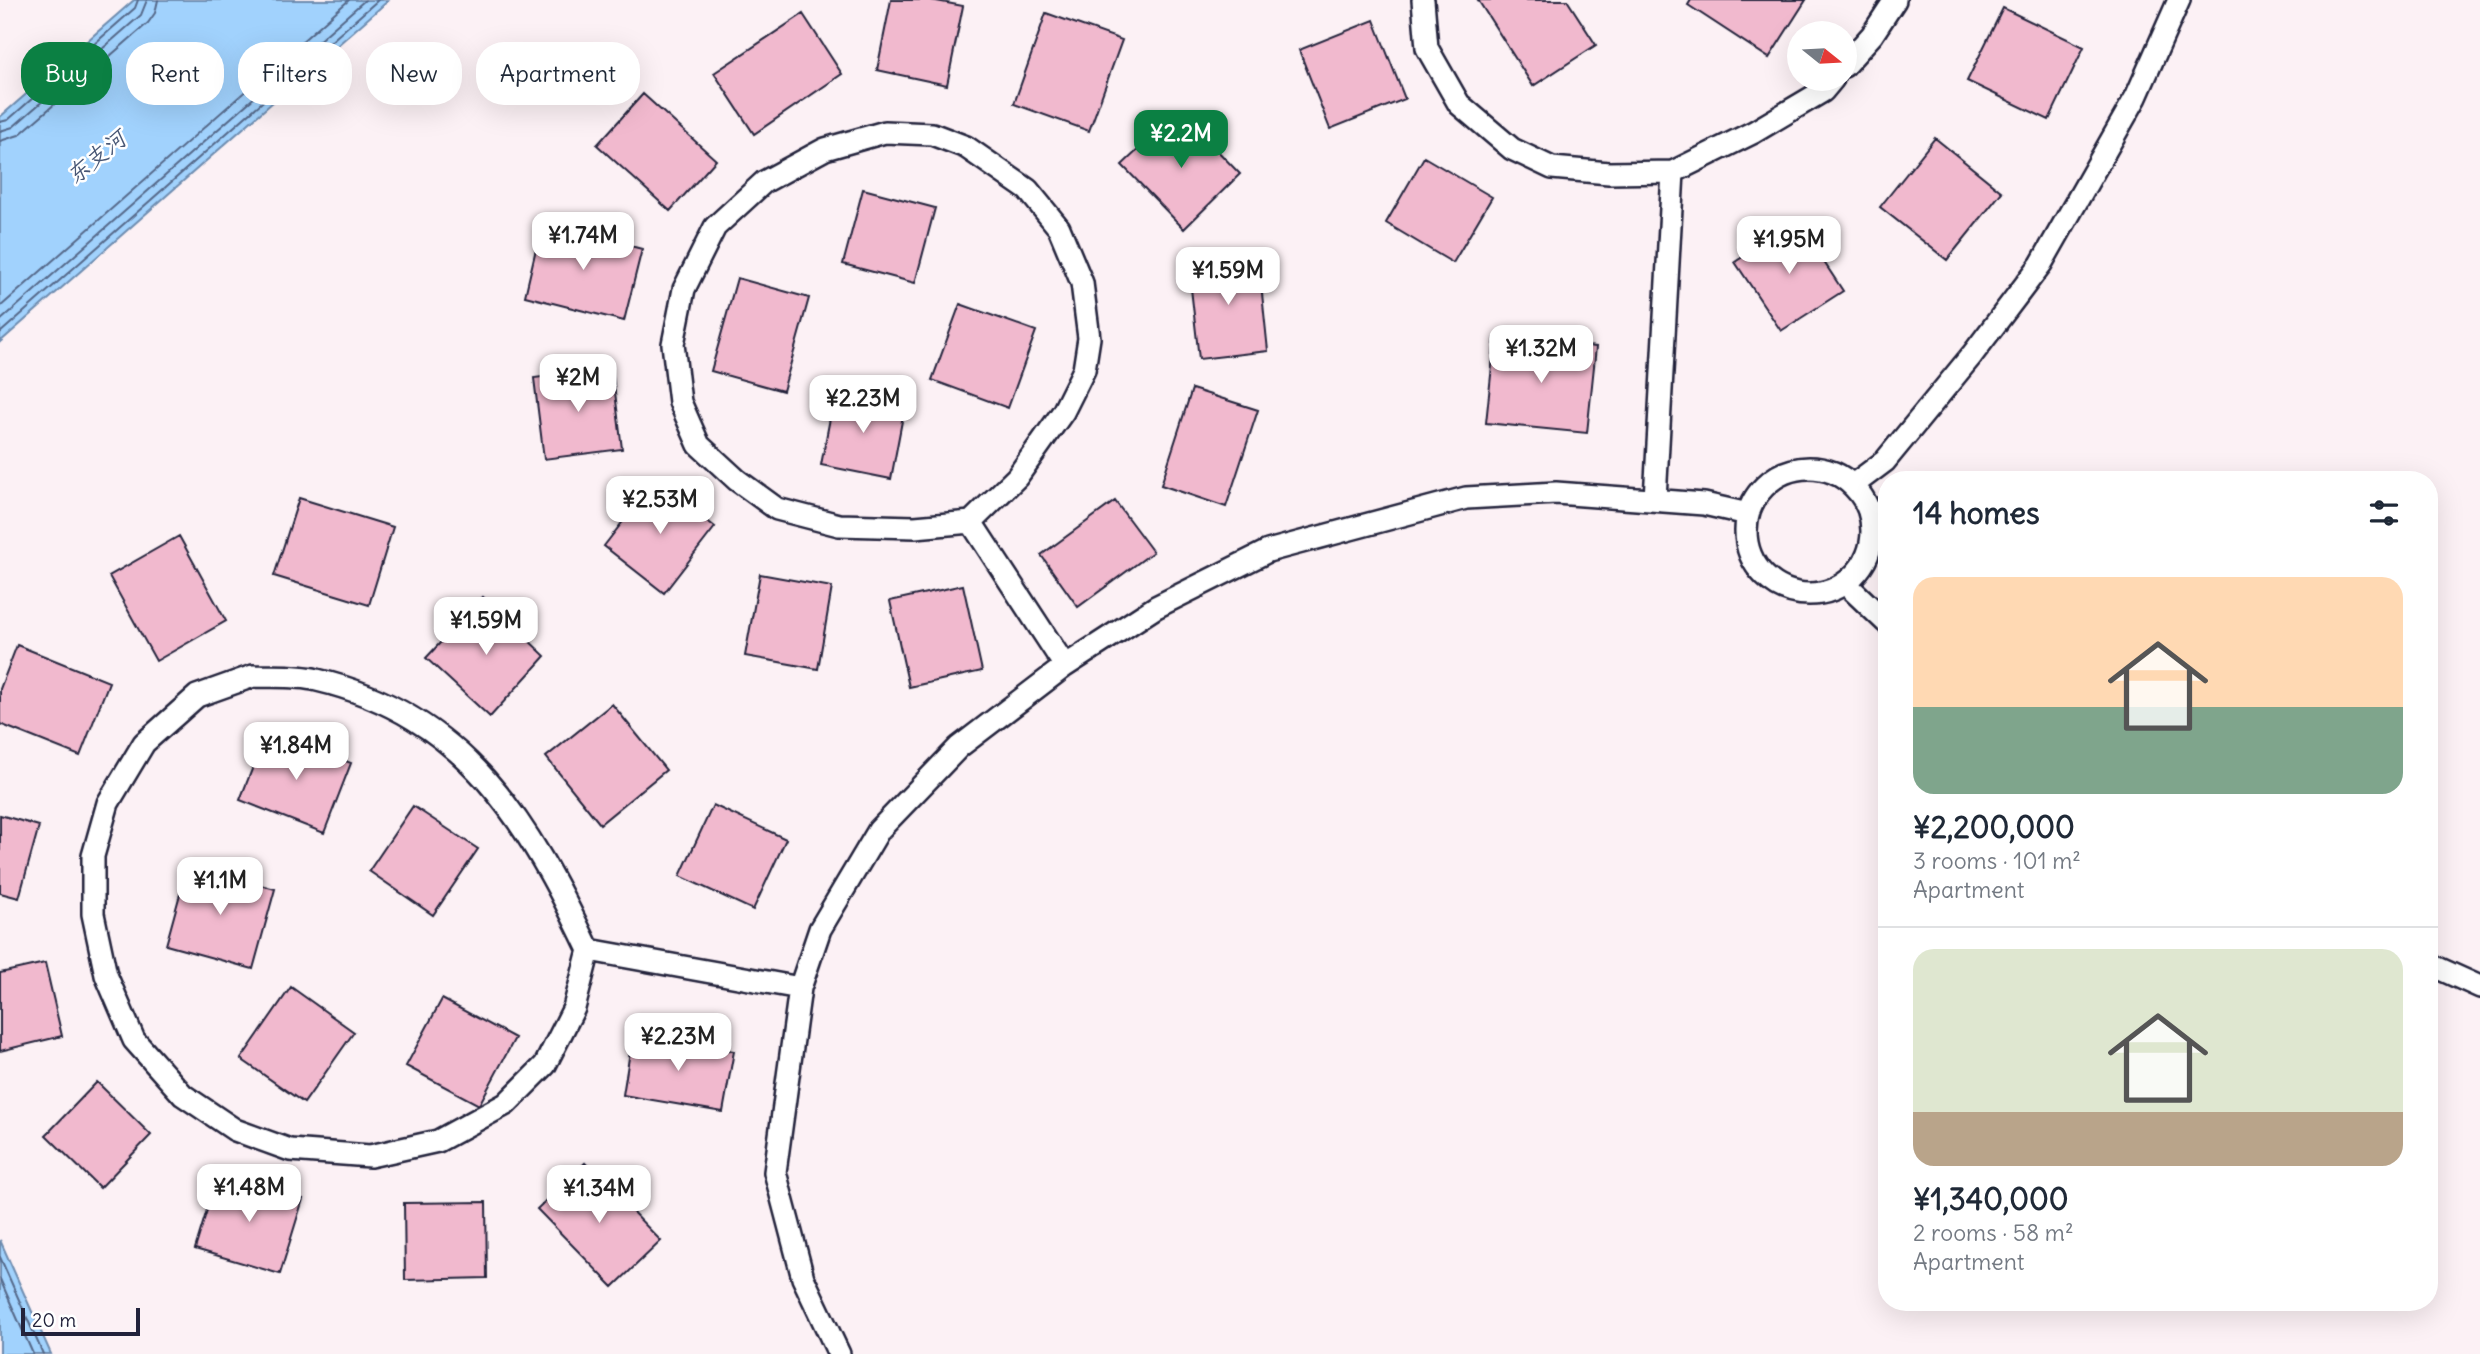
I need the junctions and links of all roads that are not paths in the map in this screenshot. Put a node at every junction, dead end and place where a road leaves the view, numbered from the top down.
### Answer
1 (1423, 0) edge
2 (1895, 0) edge
3 (2179, 0) edge
4 (1857, 52) edge
5 (1823, 91) edge
6 (1673, 172) junction
7 (1853, 485) junction
8 (1656, 499) junction
9 (1748, 514) junction
10 (971, 522) junction
11 (1845, 583) junction
12 (1878, 614) edge
13 (1065, 666) junction
14 (589, 950) junction
15 (2438, 968) edge
16 (2480, 987) edge
17 (800, 988) junction
18 (839, 1354) edge

1 - 6 lane
2 - 4 lane
3 - 7 lane
5 - 6 lane
6 - 8 lane
7 - 9 lane
7 - 11 lane
8 - 9 lane
8 - 13 lane
9 - 11 lane
10 - 10 lane
10 - 13 lane
11 - 12 lane
13 - 17 lane
14 - 14 lane
14 - 17 lane
15 - 16 lane
17 - 18 lane

